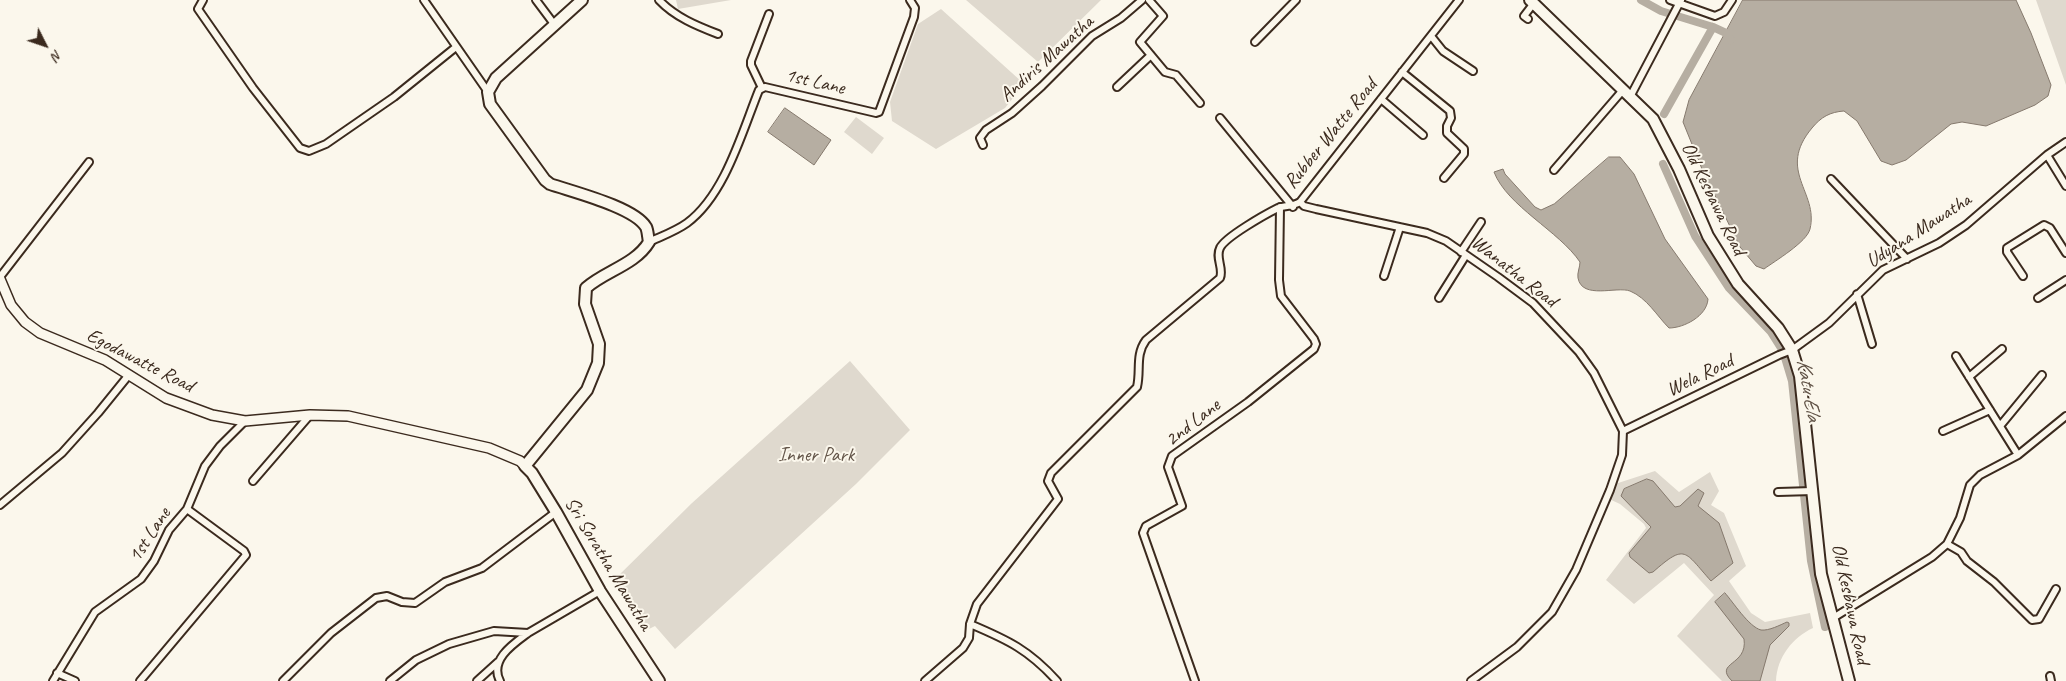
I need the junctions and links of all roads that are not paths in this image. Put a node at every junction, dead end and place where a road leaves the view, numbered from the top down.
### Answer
1 (203, 0) edge
2 (424, 0) edge
3 (536, 0) edge
4 (582, 0) edge
5 (659, 0) edge
6 (910, 0) edge
7 (1142, 0) edge
8 (1149, 0) edge
9 (1296, 0) edge
10 (1459, 0) edge
11 (1670, 0) edge
12 (1732, 0) edge
13 (1532, 2) edge
14 (1680, 3) edge
15 (769, 14) dead end
16 (1528, 19) dead end
17 (554, 24) junction
18 (718, 34) dead end
19 (1431, 36) junction
20 (1255, 42) dead end
21 (456, 47) junction
22 (1151, 55) junction
23 (1473, 71) dead end
24 (1402, 72) junction
25 (1117, 87) dead end
26 (762, 88) junction
27 (488, 92) junction
28 (1626, 93) junction
29 (1381, 99) junction
30 (1200, 103) dead end
31 (1220, 118) dead end
32 (1423, 135) dead end
33 (2066, 142) edge
34 (983, 145) dead end
35 (2047, 155) junction
36 (89, 162) dead end
37 (1554, 170) dead end
38 (1444, 178) dead end
39 (1831, 179) dead end
40 (2066, 186) edge
41 (1300, 202) junction
42 (1293, 206) junction
43 (1280, 207) junction
44 (1481, 222) dead end
45 (1400, 227) junction
46 (650, 242) junction
47 (1464, 253) junction
48 (2066, 253) edge
49 (1907, 259) junction
50 (1384, 276) dead end
51 (2024, 276) dead end
52 (0, 278) edge
53 (2066, 280) edge
54 (1857, 294) junction
55 (1438, 298) dead end
56 (2038, 298) dead end
57 (1872, 344) dead end
58 (2002, 349) dead end
59 (1790, 351) junction
60 (1956, 356) dead end
61 (2042, 375) dead end
62 (128, 376) junction
63 (1969, 378) junction
64 (1990, 410) junction
65 (310, 415) junction
66 (2066, 416) edge
67 (245, 421) junction
68 (2000, 426) junction
69 (1622, 431) junction
70 (1943, 431) dead end
71 (2018, 454) junction
72 (526, 466) junction
73 (253, 481) dead end
74 (1813, 491) junction
75 (1778, 492) dead end
76 (0, 505) edge
77 (187, 509) junction
78 (556, 512) junction
79 (1947, 544) junction
80 (2056, 589) dead end
81 (600, 591) junction
82 (1833, 618) junction
83 (970, 624) junction
84 (528, 633) junction
85 (498, 662) junction
86 (57, 673) junction
87 (53, 681) edge
88 (75, 681) edge
89 (140, 681) edge
90 (283, 681) edge
91 (390, 681) edge
92 (477, 681) edge
93 (500, 681) edge
94 (659, 681) edge
95 (926, 681) edge
96 (1057, 681) edge
97 (1195, 681) edge
98 (1471, 681) edge
99 (1848, 681) edge

1 - 21 street
2 - 21 street
3 - 17 street
4 - 17 main road
5 - 18 street
6 - 26 street, 1st Lane
7 - 34 street, Andiris Mawatha
8 - 22 street
9 - 20 street
10 - 19 street, Rubber Watte Road
11 - 14 street
12 - 14 street
13 - 16 street
13 - 28 main road, Old Kesbawa Road
14 - 28 street
15 - 26 street
17 - 27 main road
19 - 23 street
19 - 24 street, Rubber Watte Road
21 - 27 street
22 - 25 street
22 - 30 street
24 - 29 street, Rubber Watte Road
24 - 38 street
26 - 46 street, 1st Lane
27 - 46 main road
28 - 37 street
28 - 59 main road, Old Kesbawa Road
29 - 32 street
29 - 41 street, Rubber Watte Road
31 - 42 street
33 - 35 street, Udyana Mawatha
35 - 40 street
35 - 49 street, Udyana Mawatha
36 - 52 street
39 - 49 street
41 - 42 street, Rubber Watte Road
41 - 45 street, Wanatha Road
42 - 43 street, Rubber Watte Road
43 - 83 street, Rubber Watte Road
43 - 97 street, 2nd Lane
44 - 47 street
45 - 47 street, Wanatha Road
45 - 50 street
46 - 72 main road
47 - 55 street
47 - 69 street, Wanatha Road
48 - 51 street
49 - 54 street, Udyana Mawatha
52 - 62 street, Egodawatte Road
53 - 56 street
54 - 57 street
54 - 59 street, Udyana Mawatha
58 - 63 street
59 - 69 street, Wela Road
59 - 74 main road, Old Kesbawa Road
60 - 63 street
61 - 68 street
62 - 67 street, Egodawatte Road
62 - 76 street
63 - 64 street
64 - 68 street
64 - 70 street
65 - 67 street, Egodawatte Road
65 - 72 street, Egodawatte Road
65 - 73 street
66 - 71 street
67 - 77 street, 1st Lane
68 - 71 street
69 - 98 street, Wanatha Road
71 - 79 street
72 - 78 main road, Sri Soratha Mawatha
74 - 75 street
74 - 82 main road, Old Kesbawa Road
77 - 86 street, 1st Lane
77 - 89 street
78 - 81 main road, Sri Soratha Mawatha
78 - 90 street
79 - 80 street
79 - 82 street
81 - 84 street
81 - 94 main road, Sri Soratha Mawatha
82 - 99 main road, Old Kesbawa Road
83 - 95 street, Rubber Watte Road
83 - 96 street
84 - 85 street
84 - 91 street
85 - 92 street
85 - 93 street
86 - 87 street, 1st Lane
86 - 88 street

